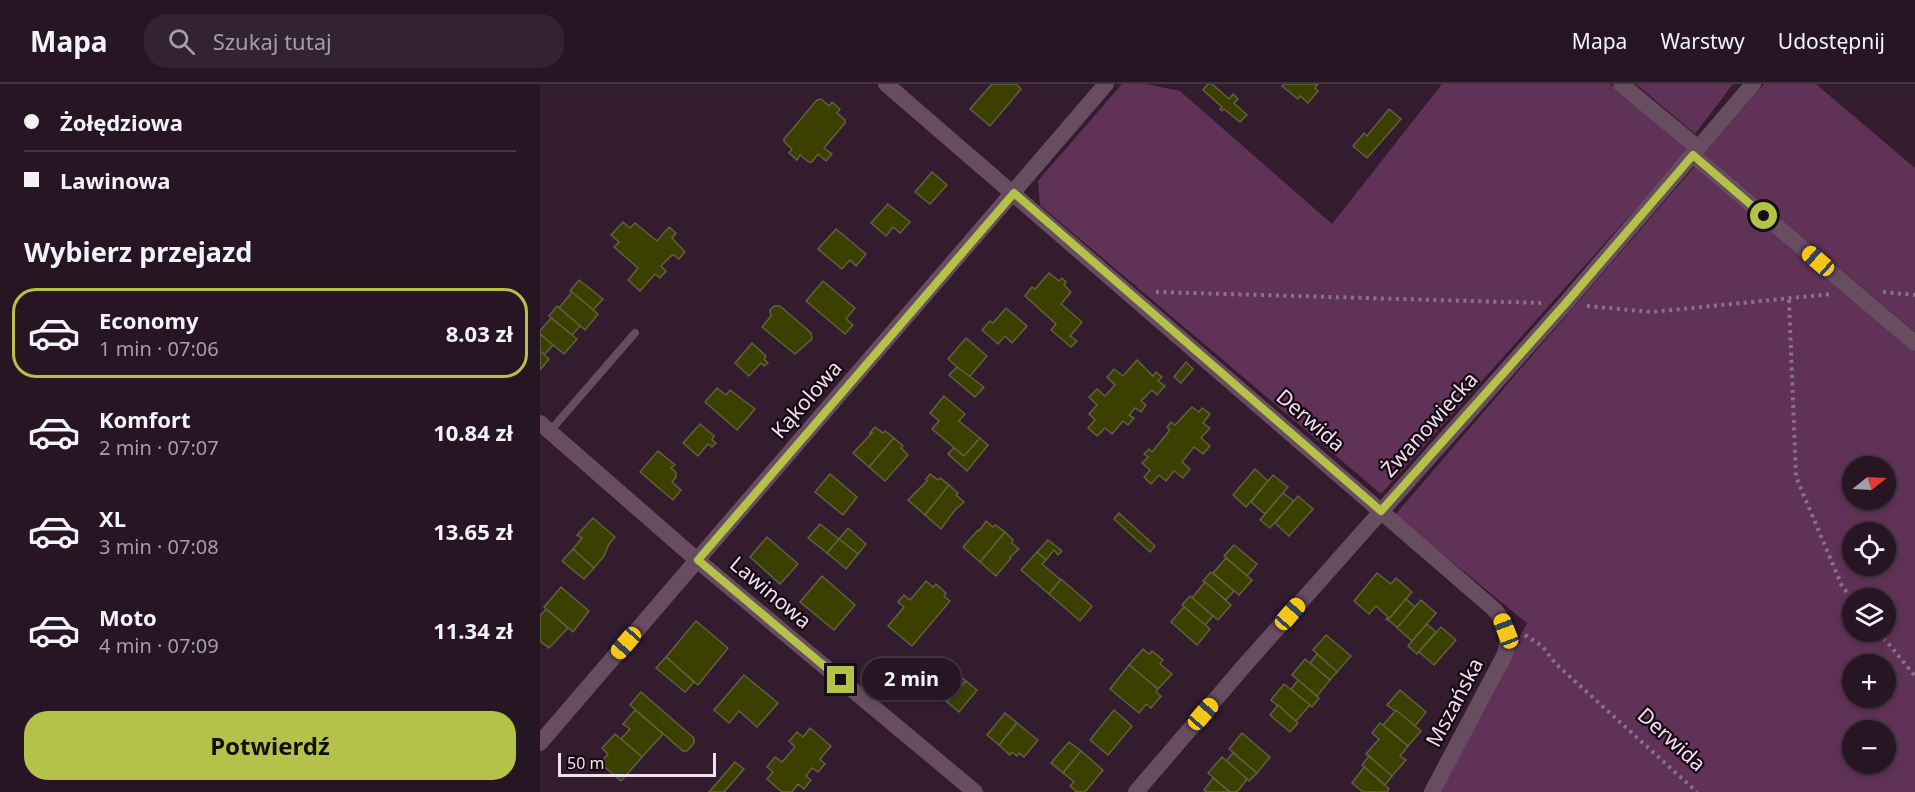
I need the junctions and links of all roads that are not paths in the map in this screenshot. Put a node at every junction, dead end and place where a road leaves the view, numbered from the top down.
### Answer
1 (886, 84) edge
2 (1106, 84) edge
3 (1621, 84) edge
4 (1753, 84) edge
5 (1696, 151) junction
6 (1014, 193) junction
7 (636, 333) dead end
8 (1915, 343) edge
9 (545, 427) edge
10 (1381, 511) junction
11 (698, 560) junction
12 (1506, 631) joint
13 (540, 743) edge
14 (975, 792) edge
15 (1136, 792) edge
16 (1432, 792) edge

1 - 6 street, Derwida
2 - 6 street, Kąkolowa
3 - 5 street
4 - 5 street, Żwanowiecka
5 - 8 street
5 - 10 street, Żwanowiecka
6 - 10 street, Derwida
6 - 11 street, Kąkolowa
7 - 9 lane
9 - 11 street, Lawinowa
10 - 12 street, Derwida
10 - 15 street, Żwanowiecka
11 - 13 street, Kąkolowa
11 - 14 street, Lawinowa
12 - 16 street, Mszańska

